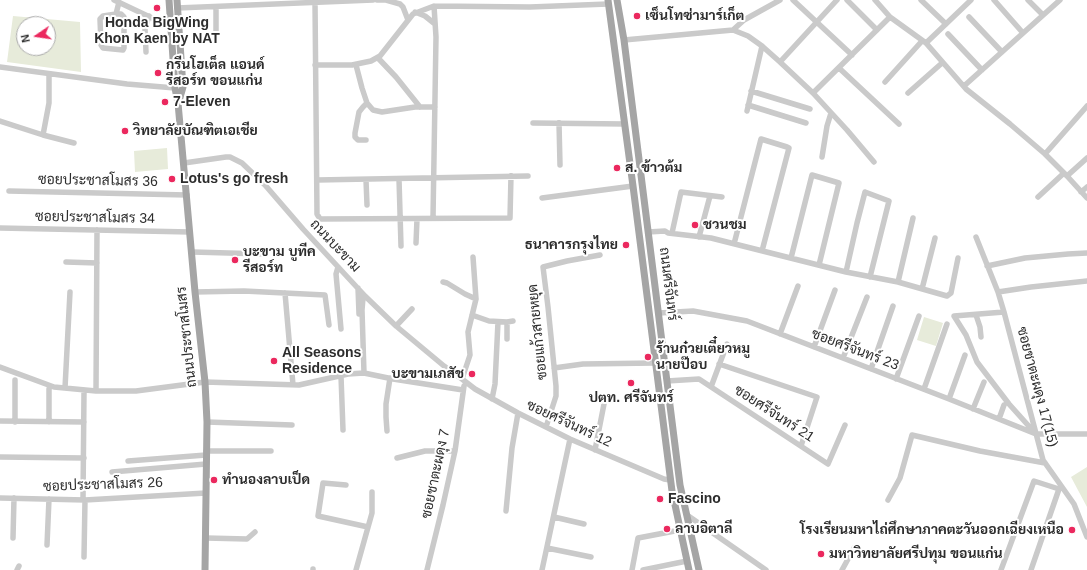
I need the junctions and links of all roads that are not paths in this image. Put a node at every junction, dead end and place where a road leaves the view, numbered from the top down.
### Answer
1 (169, 0) edge
2 (177, 0) edge
3 (373, 0) edge
4 (376, 0) edge
5 (780, 0) edge
6 (793, 0) edge
7 (837, 0) edge
8 (847, 0) edge
9 (875, 0) edge
10 (921, 0) edge
11 (971, 0) edge
12 (994, 0) edge
13 (1028, 0) edge
14 (1060, 0) edge
15 (116, 1) edge
16 (315, 2) junction
17 (608, 2) edge
18 (618, 2) edge
19 (434, 6) junction
20 (216, 7) junction
21 (177, 8) junction
22 (415, 12) junction
23 (116, 14) junction
24 (149, 16) junction
25 (1043, 16) junction
26 (890, 17) junction
27 (969, 17) dead end
28 (408, 20) junction
29 (817, 22) junction
30 (435, 24) junction
31 (946, 24) junction
32 (170, 27) junction
33 (733, 30) junction
34 (877, 30) junction
35 (216, 33) dead end
36 (1023, 33) junction
37 (948, 34) dead end
38 (624, 40) junction
39 (924, 42) junction
40 (762, 46) junction
41 (146, 52) dead end
42 (1002, 52) junction
43 (852, 55) junction
44 (378, 58) junction
45 (780, 62) junction
46 (942, 63) junction
47 (315, 65) junction
48 (356, 65) junction
49 (0, 67) edge
50 (839, 68) junction
51 (982, 70) junction
52 (49, 74) junction
53 (886, 82) dead end
54 (964, 86) junction
55 (175, 88) junction
56 (751, 91) junction
57 (813, 93) junction
58 (908, 93) dead end
59 (178, 103) junction
60 (367, 103) junction
61 (748, 105) junction
62 (1087, 106) edge
63 (420, 107) junction
64 (435, 107) junction
65 (810, 109) dead end
66 (747, 111) dead end
67 (831, 113) junction
68 (0, 121) edge
69 (533, 123) dead end
70 (559, 123) junction
71 (806, 123) dead end
72 (625, 124) junction
73 (899, 124) dead end
74 (43, 135) junction
75 (366, 140) dead end
76 (74, 143) dead end
77 (1045, 154) junction
78 (822, 158) dead end
79 (1087, 158) edge
80 (874, 162) dead end
81 (184, 163) junction
82 (560, 165) dead end
83 (1066, 175) junction
84 (511, 176) junction
85 (528, 176) dead end
86 (434, 178) junction
87 (399, 179) junction
88 (317, 180) junction
89 (366, 180) junction
90 (633, 186) junction
91 (1087, 187) edge
92 (8, 191) dead end
93 (1081, 192) junction
94 (186, 195) junction
95 (710, 196) junction
96 (722, 197) dead end
97 (1038, 197) dead end
98 (542, 198) dead end
99 (1087, 198) edge
100 (367, 205) dead end
101 (433, 218) junction
102 (913, 218) dead end
103 (400, 219) junction
104 (417, 219) junction
105 (0, 228) edge
106 (97, 230) junction
107 (190, 232) junction
108 (648, 233) junction
109 (670, 233) junction
110 (700, 237) junction
111 (976, 237) dead end
112 (935, 238) dead end
113 (416, 243) dead end
114 (734, 244) junction
115 (401, 246) dead end
116 (762, 251) junction
117 (192, 252) junction
118 (1087, 253) edge
119 (265, 254) dead end
120 (600, 256) dead end
121 (474, 257) dead end
122 (791, 258) junction
123 (958, 258) dead end
124 (66, 262) dead end
125 (97, 263) junction
126 (819, 265) junction
127 (987, 266) junction
128 (338, 267) junction
129 (846, 272) junction
130 (870, 277) junction
131 (1087, 281) edge
132 (443, 282) dead end
133 (898, 282) junction
134 (798, 286) dead end
135 (358, 288) junction
136 (922, 289) junction
137 (835, 290) dead end
138 (70, 292) dead end
139 (195, 292) junction
140 (998, 292) junction
141 (285, 293) junction
142 (365, 296) junction
143 (867, 297) dead end
144 (476, 299) junction
145 (893, 306) dead end
146 (412, 309) dead end
147 (1004, 312) junction
148 (659, 313) junction
149 (472, 315) junction
150 (976, 315) junction
151 (919, 316) dead end
152 (514, 321) dead end
153 (360, 322) dead end
154 (498, 322) junction
155 (507, 322) junction
156 (947, 324) dead end
157 (329, 325) dead end
158 (396, 326) junction
159 (341, 329) dead end
160 (780, 334) junction
161 (981, 337) dead end
162 (507, 338) dead end
163 (727, 344) dead end
164 (814, 347) junction
165 (965, 355) dead end
166 (843, 358) junction
167 (655, 363) junction
168 (719, 364) junction
169 (0, 367) edge
170 (554, 368) junction
171 (871, 369) junction
172 (364, 373) junction
173 (341, 376) junction
174 (390, 378) junction
175 (896, 379) junction
176 (16, 380) dead end
177 (463, 380) junction
178 (667, 381) junction
179 (205, 382) junction
180 (984, 382) dead end
181 (293, 385) junction
182 (711, 387) junction
183 (65, 388) junction
184 (49, 389) dead end
185 (924, 389) junction
186 (96, 390) junction
187 (463, 390) junction
188 (84, 392) dead end
189 (492, 399) junction
190 (605, 399) dead end
191 (949, 399) junction
192 (1004, 405) dead end
193 (973, 409) junction
194 (518, 413) junction
195 (999, 419) junction
196 (0, 421) edge
197 (15, 422) junction
198 (49, 422) junction
199 (84, 422) junction
200 (207, 422) junction
201 (292, 425) dead end
202 (845, 425) dead end
203 (546, 427) junction
204 (343, 430) dead end
205 (387, 431) dead end
206 (1036, 434) junction
207 (1087, 434) edge
208 (570, 439) junction
209 (801, 446) junction
210 (596, 450) junction
211 (271, 451) dead end
212 (454, 451) junction
213 (206, 453) junction
214 (0, 457) edge
215 (84, 458) junction
216 (397, 458) dead end
217 (128, 461) dead end
218 (1044, 463) junction
219 (206, 464) junction
220 (112, 472) dead end
221 (670, 480) junction
222 (680, 482) junction
223 (346, 485) dead end
224 (1061, 488) junction
225 (372, 492) dead end
226 (206, 493) junction
227 (0, 498) edge
228 (14, 498) junction
229 (49, 499) junction
230 (84, 500) junction
231 (888, 500) dead end
232 (506, 511) dead end
233 (687, 514) junction
234 (554, 517) junction
235 (584, 524) dead end
236 (368, 527) junction
237 (680, 530) junction
238 (255, 532) dead end
239 (1087, 537) edge
240 (13, 538) dead end
241 (206, 538) junction
242 (47, 546) dead end
243 (547, 548) junction
244 (854, 548) dead end
245 (591, 557) dead end
246 (84, 558) dead end
247 (687, 561) junction
248 (206, 570) edge
249 (356, 570) edge
250 (427, 570) edge
251 (542, 570) edge
252 (632, 570) edge
253 (643, 570) edge
254 (689, 570) edge
255 (699, 570) edge
256 (766, 570) edge
257 (842, 570) edge
258 (1001, 570) edge
259 (1031, 570) edge

1 - 32 main road, ถนนประชาสโมสร
2 - 21 main road, ถนนประชาสโมสร
3 - 16 street
4 - 28 street
5 - 33 street
6 - 29 street
7 - 29 street
8 - 34 street
9 - 26 street
10 - 31 street
11 - 31 street
12 - 36 street
13 - 25 street
14 - 25 street
15 - 23 street
15 - 24 street
16 - 20 street
16 - 47 street
17 - 18 main road
17 - 19 street
17 - 72 main road, ถนนศรีจันทร์
18 - 38 main road, ถนนศรีจันทร์
19 - 22 street
19 - 30 street
20 - 21 street
20 - 35 street
21 - 59 main road, ถนนประชาสโมสร
22 - 28 street
22 - 30 street
23 - 23 street
24 - 32 street
24 - 41 street
25 - 36 street
26 - 34 street
26 - 39 street
27 - 42 street
28 - 44 street
29 - 43 street
29 - 45 street
30 - 64 street
31 - 39 street
32 - 55 main road, ถนนประชาสโมสร
33 - 38 street
33 - 40 street
34 - 43 street
36 - 42 street
37 - 51 street
38 - 108 main road, ถนนศรีจันทร์
39 - 46 street
39 - 53 street
40 - 45 street
40 - 56 street
42 - 51 street
43 - 50 street
44 - 48 street
44 - 63 street
45 - 57 street
46 - 54 street
46 - 58 street
47 - 48 street
47 - 88 street
48 - 60 street
49 - 52 street
50 - 57 street
50 - 73 street
51 - 54 street
52 - 55 street
52 - 74 street
54 - 77 street
55 - 59 main road, ถนนประชาสโมสร
56 - 61 street
56 - 65 street
57 - 67 street
59 - 81 main road, ถนนประชาสโมสร
60 - 63 street
60 - 75 street
61 - 66 street
61 - 71 street
62 - 77 street
63 - 64 street
64 - 86 street
67 - 78 street
67 - 80 street
68 - 74 street
69 - 70 street
70 - 72 street
70 - 82 street
72 - 90 main road, ถนนศรีจันทร์
74 - 76 street
77 - 83 street
79 - 83 street
81 - 94 main road, ถนนประชาสโมสร
81 - 128 street, ถนนบะขาม
83 - 93 street
83 - 97 street
84 - 85 street
84 - 86 street
84 - 101 street
86 - 87 street
86 - 101 street
87 - 89 street
87 - 103 street
88 - 89 street
88 - 103 street
89 - 100 street
90 - 98 street
90 - 167 main road, ถนนศรีจันทร์
91 - 93 street
92 - 94 street, ซอยประชาสโมสร 36
93 - 99 street
94 - 107 main road, ถนนประชาสโมสร
95 - 96 street
95 - 109 street
95 - 110 street
101 - 104 street
102 - 133 street
103 - 104 street
103 - 115 street
104 - 113 street
105 - 106 street, ซอยประชาสโมสร 34
106 - 107 street, ซอยประชาสโมสร 34
106 - 125 street
107 - 117 main road, ถนนประชาสโมสร
108 - 109 street
108 - 148 main road, ถนนศรีจันทร์
109 - 110 street
110 - 114 street
111 - 127 street, ซอยชาตะผดุง 17(15)
112 - 136 street
114 - 116 street
114 - 116 street
116 - 122 street
117 - 119 street
117 - 139 main road, ถนนประชาสโมสร
118 - 127 street
120 - 170 street, ซอยแก้วสายหยุด
121 - 144 street, ซอยชาตะผดุง 7
122 - 126 street
122 - 126 street
123 - 136 street
124 - 125 street
125 - 186 street
126 - 129 street
127 - 140 street, ซอยชาตะผดุง 17(15)
128 - 135 street, ถนนบะขาม
128 - 159 street
129 - 130 street
129 - 130 street
130 - 133 street
131 - 140 street
132 - 144 street
133 - 136 street
134 - 160 street
135 - 142 street, ถนนบะขาม
135 - 153 street
137 - 164 street
138 - 183 street
139 - 141 street
139 - 179 main road, ถนนประชาสโมสร
140 - 147 street, ซอยชาตะผดุง 17(15)
141 - 157 street
141 - 181 street
142 - 158 street, ถนนบะขาม
142 - 172 street
143 - 166 street
144 - 149 street, ซอยชาตะผดุง 7
145 - 171 street
146 - 158 street
147 - 150 street
147 - 206 street, ซอยชาตะผดุง 17(15)
148 - 160 street, ซอยศรีจันทร์ 23
148 - 178 main road, ถนนศรีจันทร์
149 - 154 street
149 - 177 street, ซอยชาตะผดุง 7
150 - 161 street
150 - 206 street
151 - 175 street
152 - 155 street
154 - 155 street
154 - 189 street
155 - 162 street
156 - 185 street
158 - 177 street, ถนนบะขาม
160 - 164 street, ซอยศรีจันทร์ 23
163 - 168 street
164 - 166 street, ซอยศรีจันทร์ 23
165 - 191 street
166 - 171 street, ซอยศรีจันทร์ 23
167 - 170 street
167 - 221 main road, ถนนศรีจันทร์
168 - 182 street
168 - 209 street
169 - 183 street
170 - 203 street, ซอยแก้วสายหยุด
171 - 175 street, ซอยศรีจันทร์ 23
172 - 173 street
172 - 174 street
173 - 181 street
173 - 204 street
174 - 187 street
174 - 205 street
175 - 185 street, ซอยศรีจันทร์ 23
176 - 197 street
177 - 187 street, ซอยชาตะผดุง 7
177 - 189 street, ซอยศรีจันทร์ 12
178 - 182 street, ซอยศรีจันทร์ 21
178 - 222 main road, ถนนศรีจันทร์
179 - 181 street
179 - 186 street
179 - 200 main road, ถนนประชาสโมสร
180 - 193 street
182 - 209 street, ซอยศรีจันทร์ 21
183 - 186 street
184 - 198 street
185 - 191 street, ซอยศรีจันทร์ 23
187 - 212 street, ซอยชาตะผดุง 7
188 - 199 street
189 - 194 street, ซอยศรีจันทร์ 12
190 - 210 street
191 - 193 street, ซอยศรีจันทร์ 23
192 - 195 street
193 - 195 street, ซอยศรีจันทร์ 23
194 - 203 street, ซอยศรีจันทร์ 12
194 - 232 street
195 - 206 street, ซอยศรีจันทร์ 23
196 - 197 street
197 - 198 street
198 - 199 street
199 - 215 street
200 - 201 street
200 - 213 main road, ถนนประชาสโมสร
202 - 209 street, ซอยศรีจันทร์ 21
203 - 208 street, ซอยศรีจันทร์ 12
206 - 207 street
206 - 218 street, ซอยชาตะผดุง 17(15)
208 - 210 street, ซอยศรีจันทร์ 12
208 - 234 street
210 - 221 street, ซอยศรีจันทร์ 12
211 - 213 street
212 - 216 street
212 - 250 street, ซอยชาตะผดุง 7
213 - 217 street
213 - 219 main road, ถนนประชาสโมสร
214 - 215 street
215 - 230 street
218 - 224 street, ซอยชาตะผดุง 17(15)
218 - 231 street
219 - 220 street
219 - 226 main road, ถนนประชาสโมสร
221 - 222 main road
221 - 237 main road, ถนนศรีจันทร์
222 - 233 main road, ถนนศรีจันทร์
223 - 236 street
224 - 239 street, ซอยชาตะผดุง 17(15)
224 - 258 street
224 - 259 street
225 - 236 street
226 - 230 street, ซอยประชาสโมสร 26
226 - 241 main road, ถนนประชาสโมสร
227 - 228 street, ซอยประชาสโมสร 26
228 - 229 street, ซอยประชาสโมสร 26
228 - 240 street
229 - 230 street, ซอยประชาสโมสร 26
229 - 242 street
230 - 246 street
233 - 255 main road, ถนนศรีจันทร์
233 - 256 street
234 - 235 street
234 - 243 street
236 - 249 street
237 - 247 main road, ถนนศรีจันทร์
237 - 252 street
238 - 241 street
241 - 248 main road, ถนนประชาสโมสร
243 - 245 street
243 - 251 street
244 - 257 street
247 - 253 street
247 - 254 main road, ถนนศรีจันทร์

